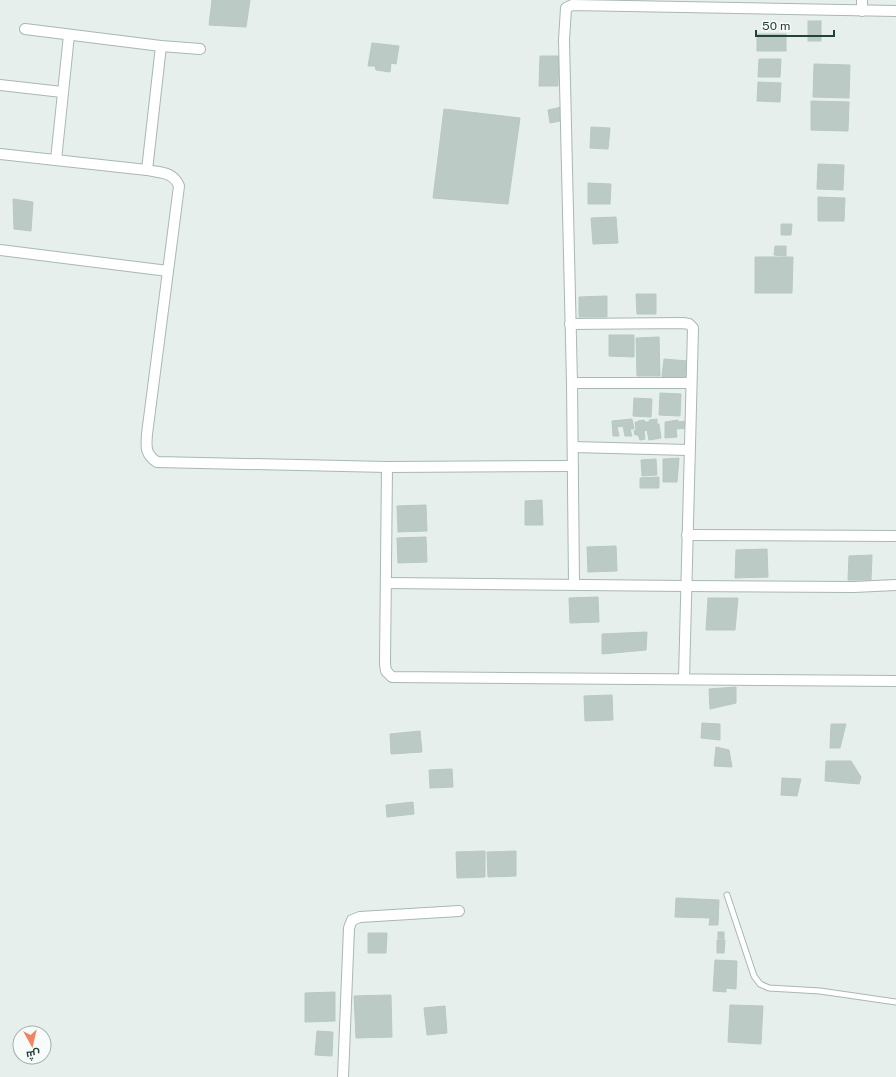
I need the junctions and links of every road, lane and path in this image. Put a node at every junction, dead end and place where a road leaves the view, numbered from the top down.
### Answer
1 (569, 3) edge
2 (582, 3) edge
3 (673, 4) edge
4 (767, 4) edge
5 (862, 5) edge
6 (896, 11) edge
7 (25, 29) dead end
8 (69, 35) junction
9 (161, 46) junction
10 (200, 49) dead end
11 (0, 85) edge
12 (62, 92) junction
13 (0, 154) edge
14 (56, 160) junction
15 (147, 170) junction
16 (0, 250) edge
17 (168, 271) junction
18 (570, 324) junction
19 (572, 383) junction
20 (691, 383) junction
21 (573, 448) junction
22 (689, 450) junction
23 (573, 466) junction
24 (387, 467) junction
25 (687, 535) junction
26 (896, 536) edge
27 (387, 582) junction
28 (574, 584) junction
29 (896, 585) edge
30 (686, 586) junction
31 (684, 679) junction
32 (896, 681) edge
33 (727, 895) dead end
34 (459, 911) dead end
35 (896, 1002) edge
36 (343, 1077) edge

1 - 2 street
1 - 18 street
2 - 3 street
3 - 4 street
4 - 5 street
5 - 6 street
7 - 8 street
8 - 9 street
8 - 12 street
9 - 10 street
9 - 15 street
11 - 12 street
12 - 14 street
13 - 14 street
14 - 15 street
15 - 17 street
16 - 17 street
17 - 24 street
18 - 19 street
18 - 20 street
19 - 20 street
19 - 21 street
20 - 22 street
21 - 22 street
21 - 23 street
22 - 25 street
23 - 24 street
23 - 28 street
24 - 27 street
25 - 26 street
25 - 30 street
27 - 28 street
27 - 31 street
28 - 30 street
29 - 30 street
30 - 31 street
31 - 32 street
33 - 35 lane
34 - 36 street

